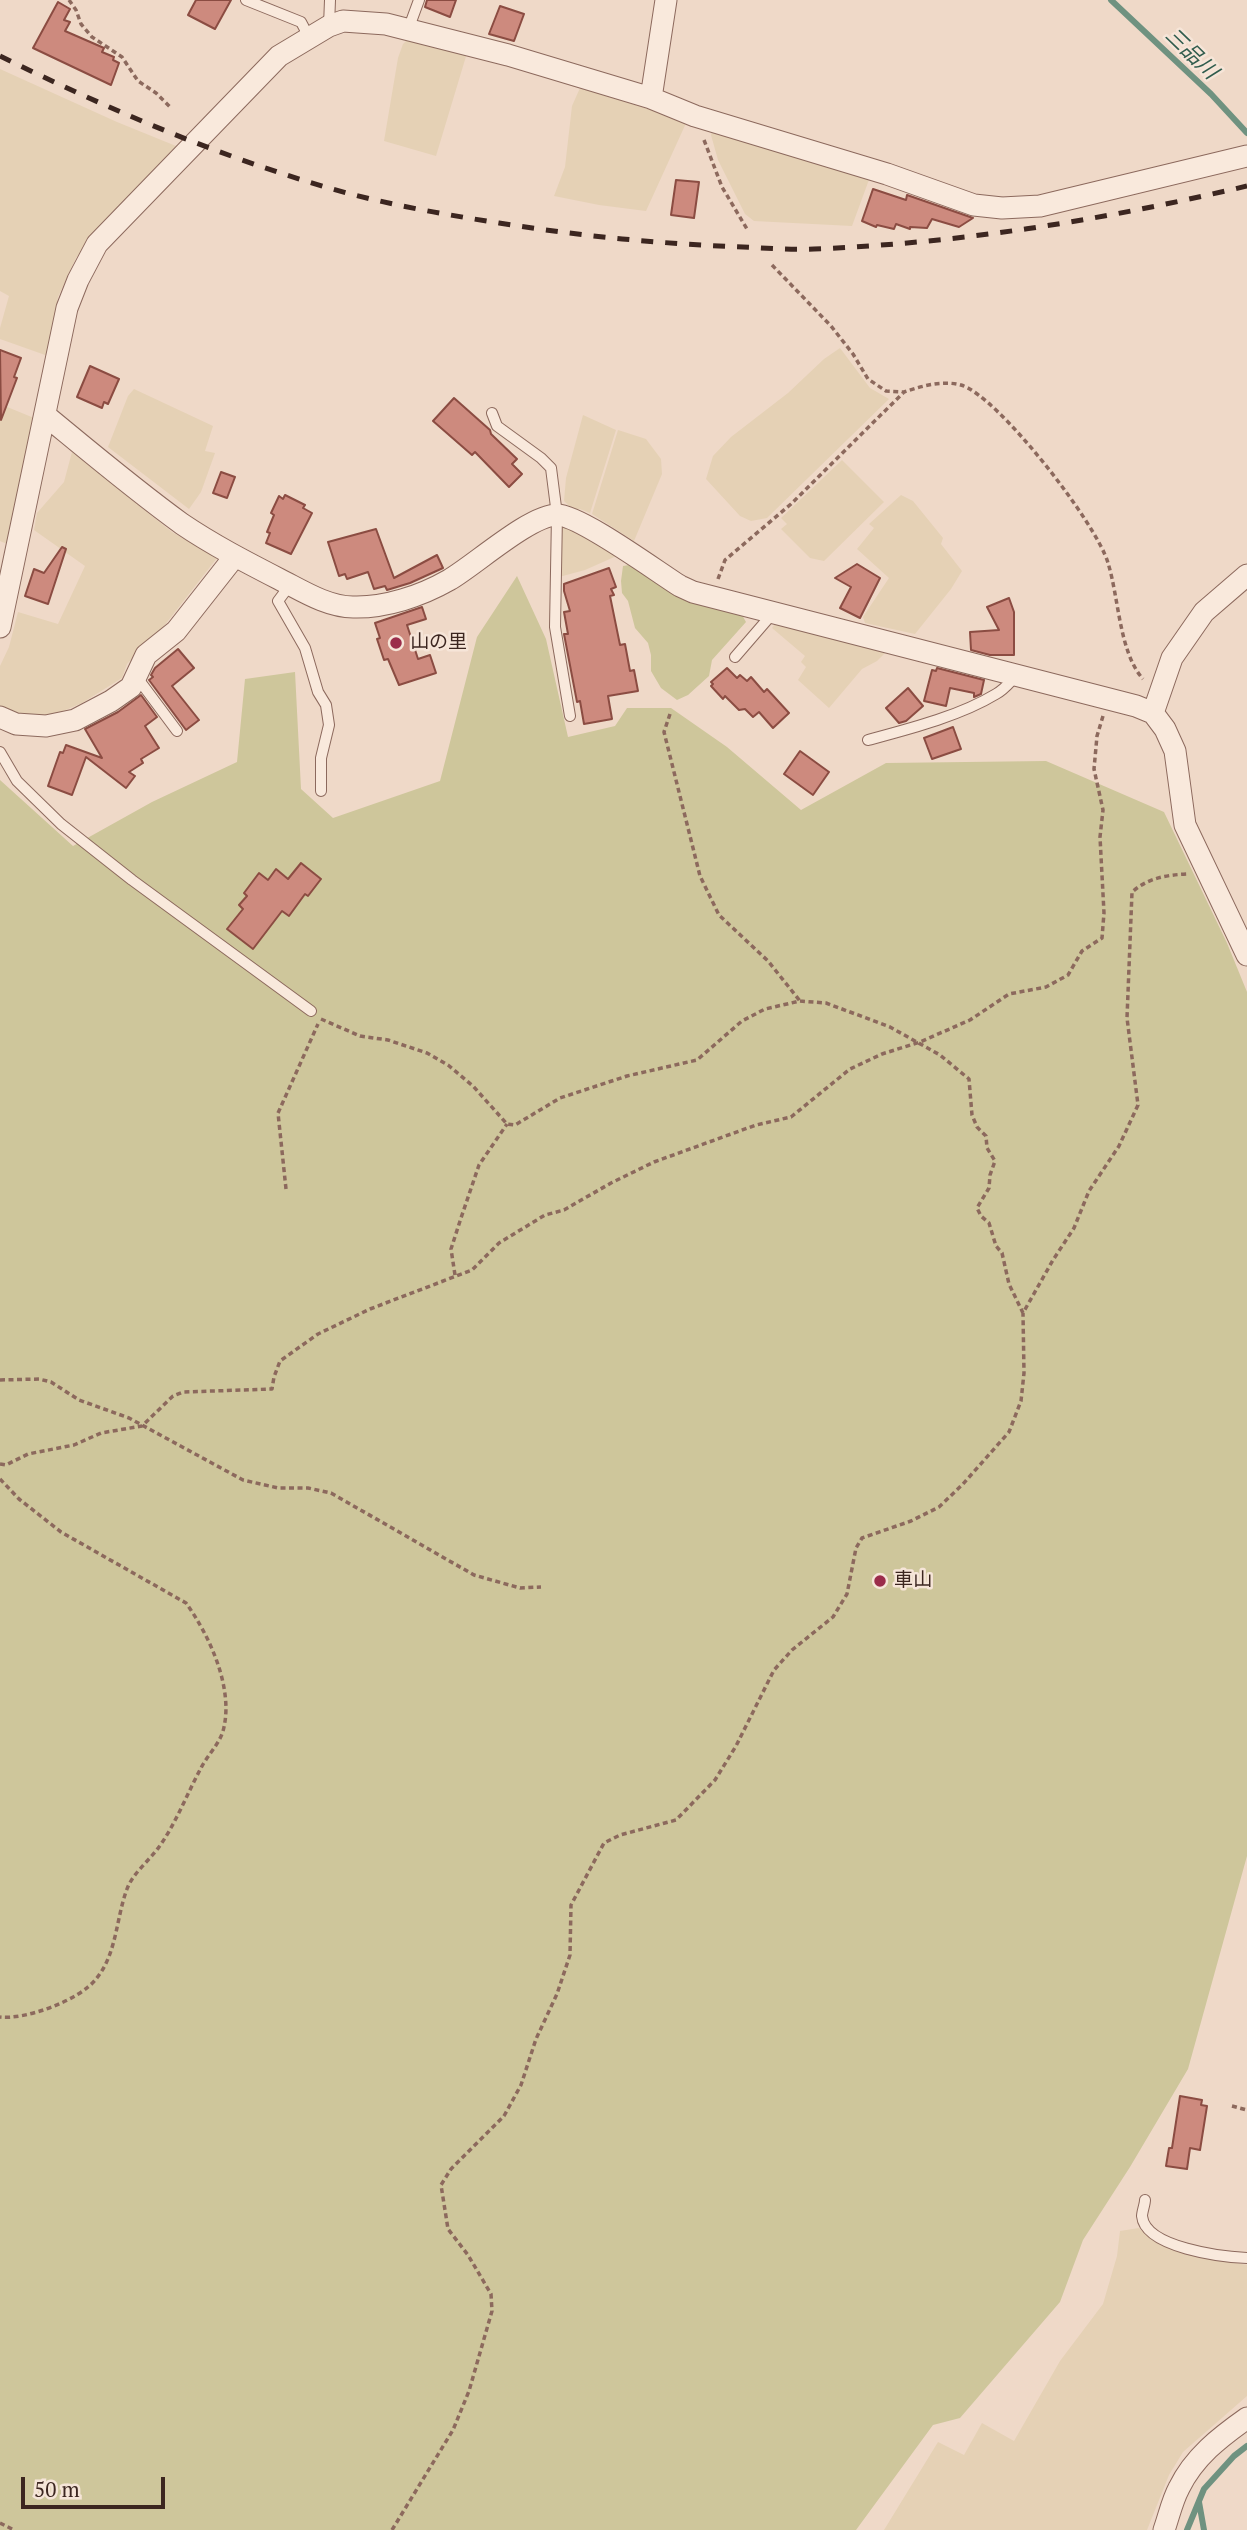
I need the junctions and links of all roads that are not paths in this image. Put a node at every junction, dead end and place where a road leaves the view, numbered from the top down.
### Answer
1 (246, 0) edge
2 (330, 0) edge
3 (419, 0) edge
4 (666, 0) edge
5 (329, 26) junction
6 (408, 30) junction
7 (309, 37) junction
8 (651, 98) junction
9 (1244, 157) edge
10 (492, 413) dead end
11 (45, 415) junction
12 (557, 515) junction
13 (235, 556) junction
14 (1247, 575) edge
15 (290, 584) junction
16 (773, 613) junction
17 (1, 623) edge
18 (736, 657) dead end
19 (136, 676) junction
20 (1016, 676) junction
21 (1153, 713) junction
22 (570, 716) dead end
23 (0, 717) edge
24 (177, 731) dead end
25 (868, 740) dead end
26 (0, 752) edge
27 (321, 791) dead end
28 (1247, 955) edge
29 (311, 1011) dead end
30 (1145, 2200) dead end
31 (1247, 2259) edge
32 (1247, 2418) edge
33 (1164, 2530) edge

1 - 7 lane
2 - 5 lane
3 - 6 lane
4 - 8 street
5 - 6 street
5 - 7 street
6 - 8 street
7 - 11 street
8 - 9 street
10 - 12 lane
11 - 13 street
11 - 17 street
12 - 15 street
12 - 16 street
12 - 22 lane
13 - 15 street
13 - 19 street
14 - 21 street
15 - 27 lane
16 - 18 lane
16 - 20 street
19 - 23 street
19 - 24 lane
20 - 21 street
20 - 25 lane
21 - 28 street
26 - 29 lane
30 - 31 lane
32 - 33 street

